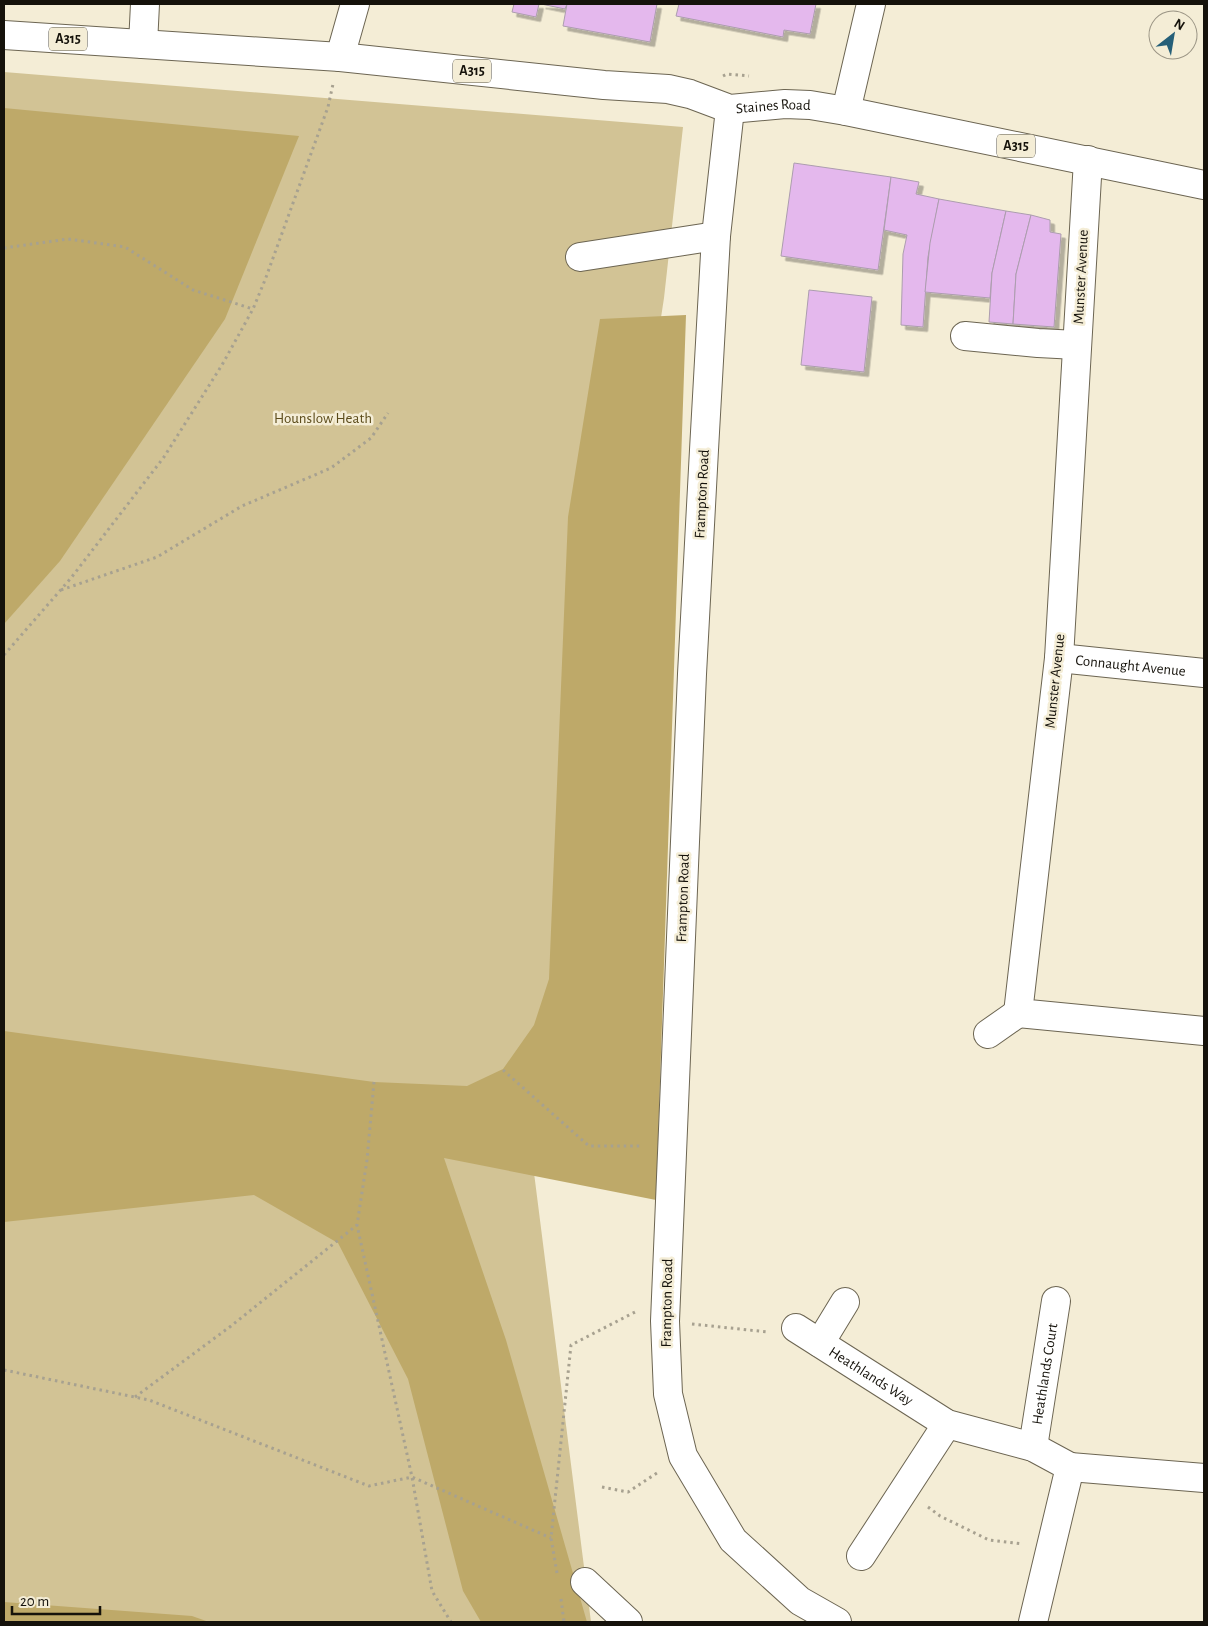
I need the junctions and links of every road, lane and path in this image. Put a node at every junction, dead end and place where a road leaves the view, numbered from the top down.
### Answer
1 (145, 4) edge
2 (356, 4) edge
3 (870, 4) edge
4 (4, 35) edge
5 (143, 44) junction
6 (340, 57) junction
7 (730, 109) junction
8 (846, 111) junction
9 (1088, 160) junction
10 (1204, 185) edge
11 (716, 236) junction
12 (4, 248) edge
13 (580, 258) dead end
14 (253, 309) junction
15 (965, 336) dead end
16 (1078, 345) junction
17 (388, 413) dead end
18 (61, 590) junction
19 (4, 655) edge
20 (1059, 658) junction
21 (1204, 673) edge
22 (1018, 1013) junction
23 (1204, 1031) edge
24 (988, 1034) dead end
25 (503, 1070) dead end
26 (374, 1082) dead end
27 (672, 1147) junction
28 (357, 1225) junction
29 (1056, 1301) dead end
30 (845, 1302) dead end
31 (666, 1309) junction
32 (796, 1328) joint
33 (820, 1342) junction
34 (4, 1370) edge
35 (134, 1397) junction
36 (947, 1424) junction
37 (1032, 1447) junction
38 (683, 1456) junction
39 (1070, 1466) junction
40 (412, 1477) junction
41 (1204, 1478) edge
42 (602, 1487) dead end
43 (904, 1490) junction
44 (1051, 1548) junction
45 (861, 1556) dead end
46 (585, 1582) dead end
47 (451, 1622) edge
48 (628, 1622) edge
49 (837, 1622) edge
50 (1033, 1622) edge

1 - 5 street
2 - 6 street
3 - 8 street
4 - 5 street, A315
5 - 6 street, A315
6 - 7 street, Staines Road / A315
6 - 14 path
7 - 8 street, Staines Road / A315
7 - 11 street, Frampton Road
8 - 9 street, Staines Road / A315
9 - 10 street, Staines Road / A315
9 - 16 street, Munster Avenue
11 - 13 street
11 - 27 street, Frampton Road
12 - 14 path
14 - 18 path
15 - 16 street
16 - 20 street, Munster Avenue
17 - 18 path
18 - 19 path
20 - 21 street, Connaught Avenue
20 - 22 street, Munster Avenue
22 - 23 street
22 - 24 street
25 - 27 path
26 - 28 path
27 - 31 street, Frampton Road
28 - 35 path
28 - 40 path
29 - 37 street, Heathlands Court
30 - 33 street
31 - 32 path
31 - 38 street, Frampton Road
31 - 40 path
32 - 33 street, Heathlands Way
33 - 36 street, Heathlands Way
34 - 35 path
35 - 40 path
36 - 37 street, Heathlands Way
36 - 43 street
37 - 39 street, Heathlands Way
38 - 42 path
38 - 49 street, Frampton Road
39 - 41 street, Heathlands Way
39 - 44 street
40 - 47 path
43 - 44 path
43 - 45 street
44 - 50 street
46 - 48 street

